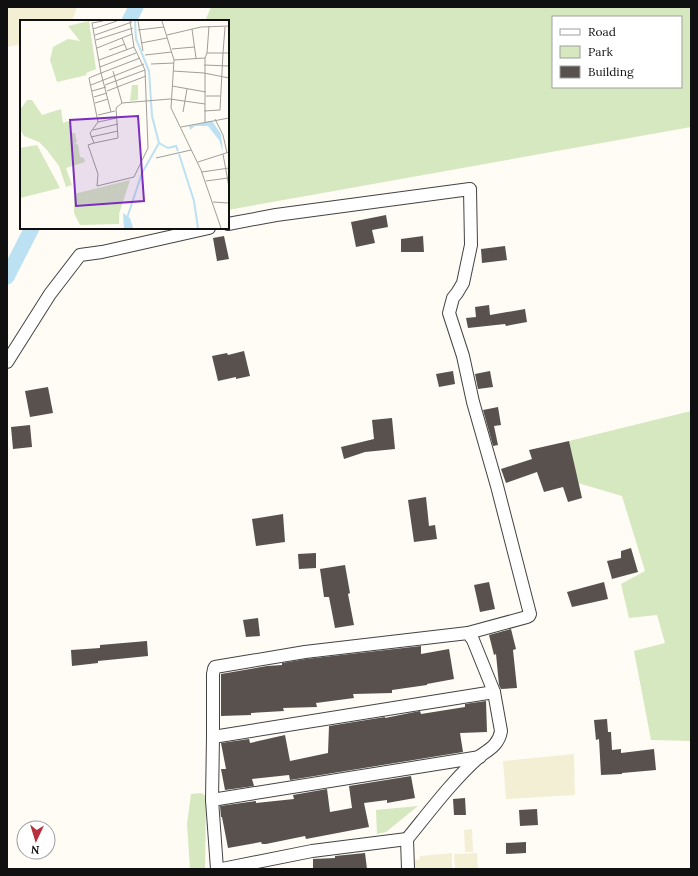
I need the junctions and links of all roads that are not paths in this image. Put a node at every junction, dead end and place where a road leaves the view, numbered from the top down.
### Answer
1 (229, 224) edge
2 (205, 229) edge
3 (7, 362) edge
4 (468, 632) junction
5 (494, 692) junction
6 (213, 737) junction
7 (480, 757) junction
8 (212, 800) junction
9 (407, 839) junction
10 (217, 869) edge
11 (222, 869) edge
12 (408, 869) edge

1 - 4 street
2 - 3 street
4 - 5 street
4 - 6 street
5 - 6 street
5 - 7 street
6 - 8 street
7 - 8 street
7 - 9 street
8 - 10 street
9 - 11 street
9 - 12 street

